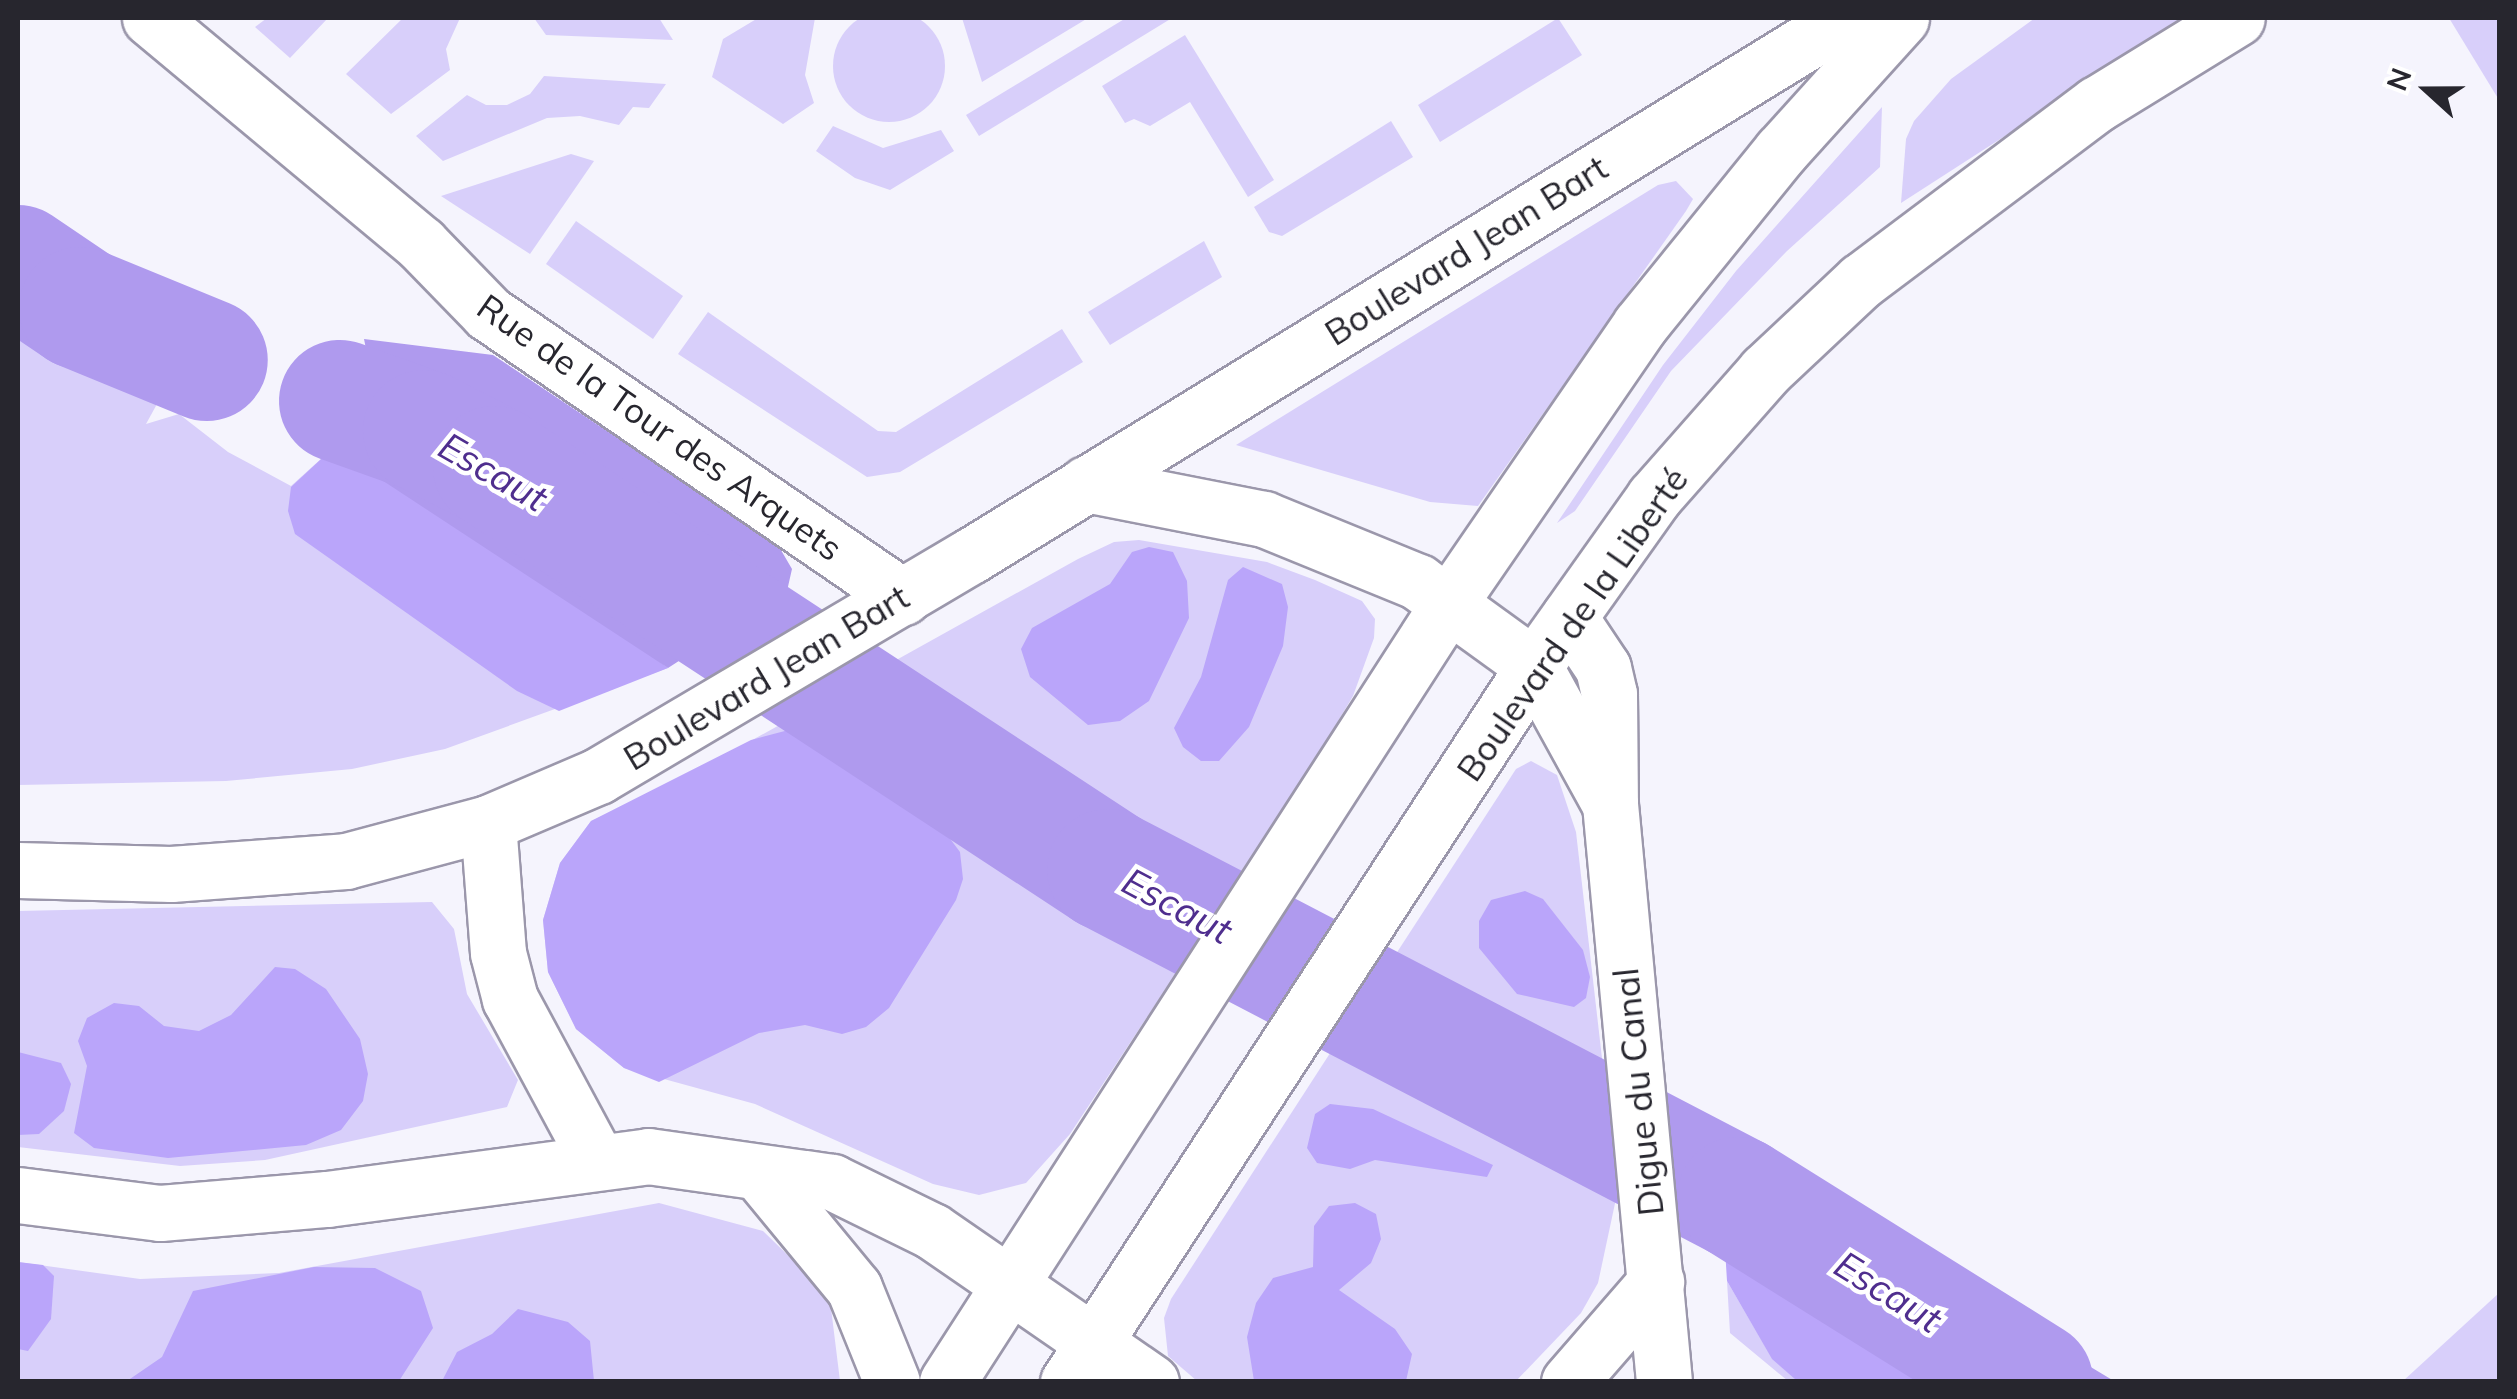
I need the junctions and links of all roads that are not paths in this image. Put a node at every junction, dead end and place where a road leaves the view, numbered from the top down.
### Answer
1 (150, 18) edge
2 (1846, 18) edge
3 (1901, 18) edge
4 (2237, 18) edge
5 (1086, 484) junction
6 (1449, 603) junction
7 (888, 606) junction
8 (1569, 617) junction
9 (1534, 666) junction
10 (1610, 804) junction
11 (488, 823) junction
12 (18, 870) edge
13 (596, 1159) junction
14 (760, 1174) junction
15 (18, 1195) edge
16 (1656, 1282) junction
17 (1011, 1284) junction
18 (1081, 1362) edge
19 (892, 1382) edge
20 (947, 1382) edge
21 (1151, 1382) edge
22 (1569, 1382) edge
23 (1664, 1382) edge

1 - 7 street, Rue de la Tour des Arquets
2 - 5 street, Boulevard Jean Bart
3 - 6 street
4 - 8 street, Boulevard de la Liberté
5 - 6 street
5 - 7 street, Boulevard Jean Bart
6 - 9 street
6 - 17 street
7 - 11 street, Boulevard Jean Bart
8 - 9 street, Boulevard de la Liberté
8 - 10 street, Digue du Canal
9 - 10 street, Digue du Canal
9 - 18 street, Boulevard de la Liberté
10 - 16 street, Digue du Canal
11 - 12 street, Boulevard Jean Bart
11 - 13 street
13 - 14 street
13 - 15 street
14 - 17 street
14 - 19 street
16 - 22 street
16 - 23 street, Digue du Canal
17 - 18 street
17 - 20 street
18 - 21 street

